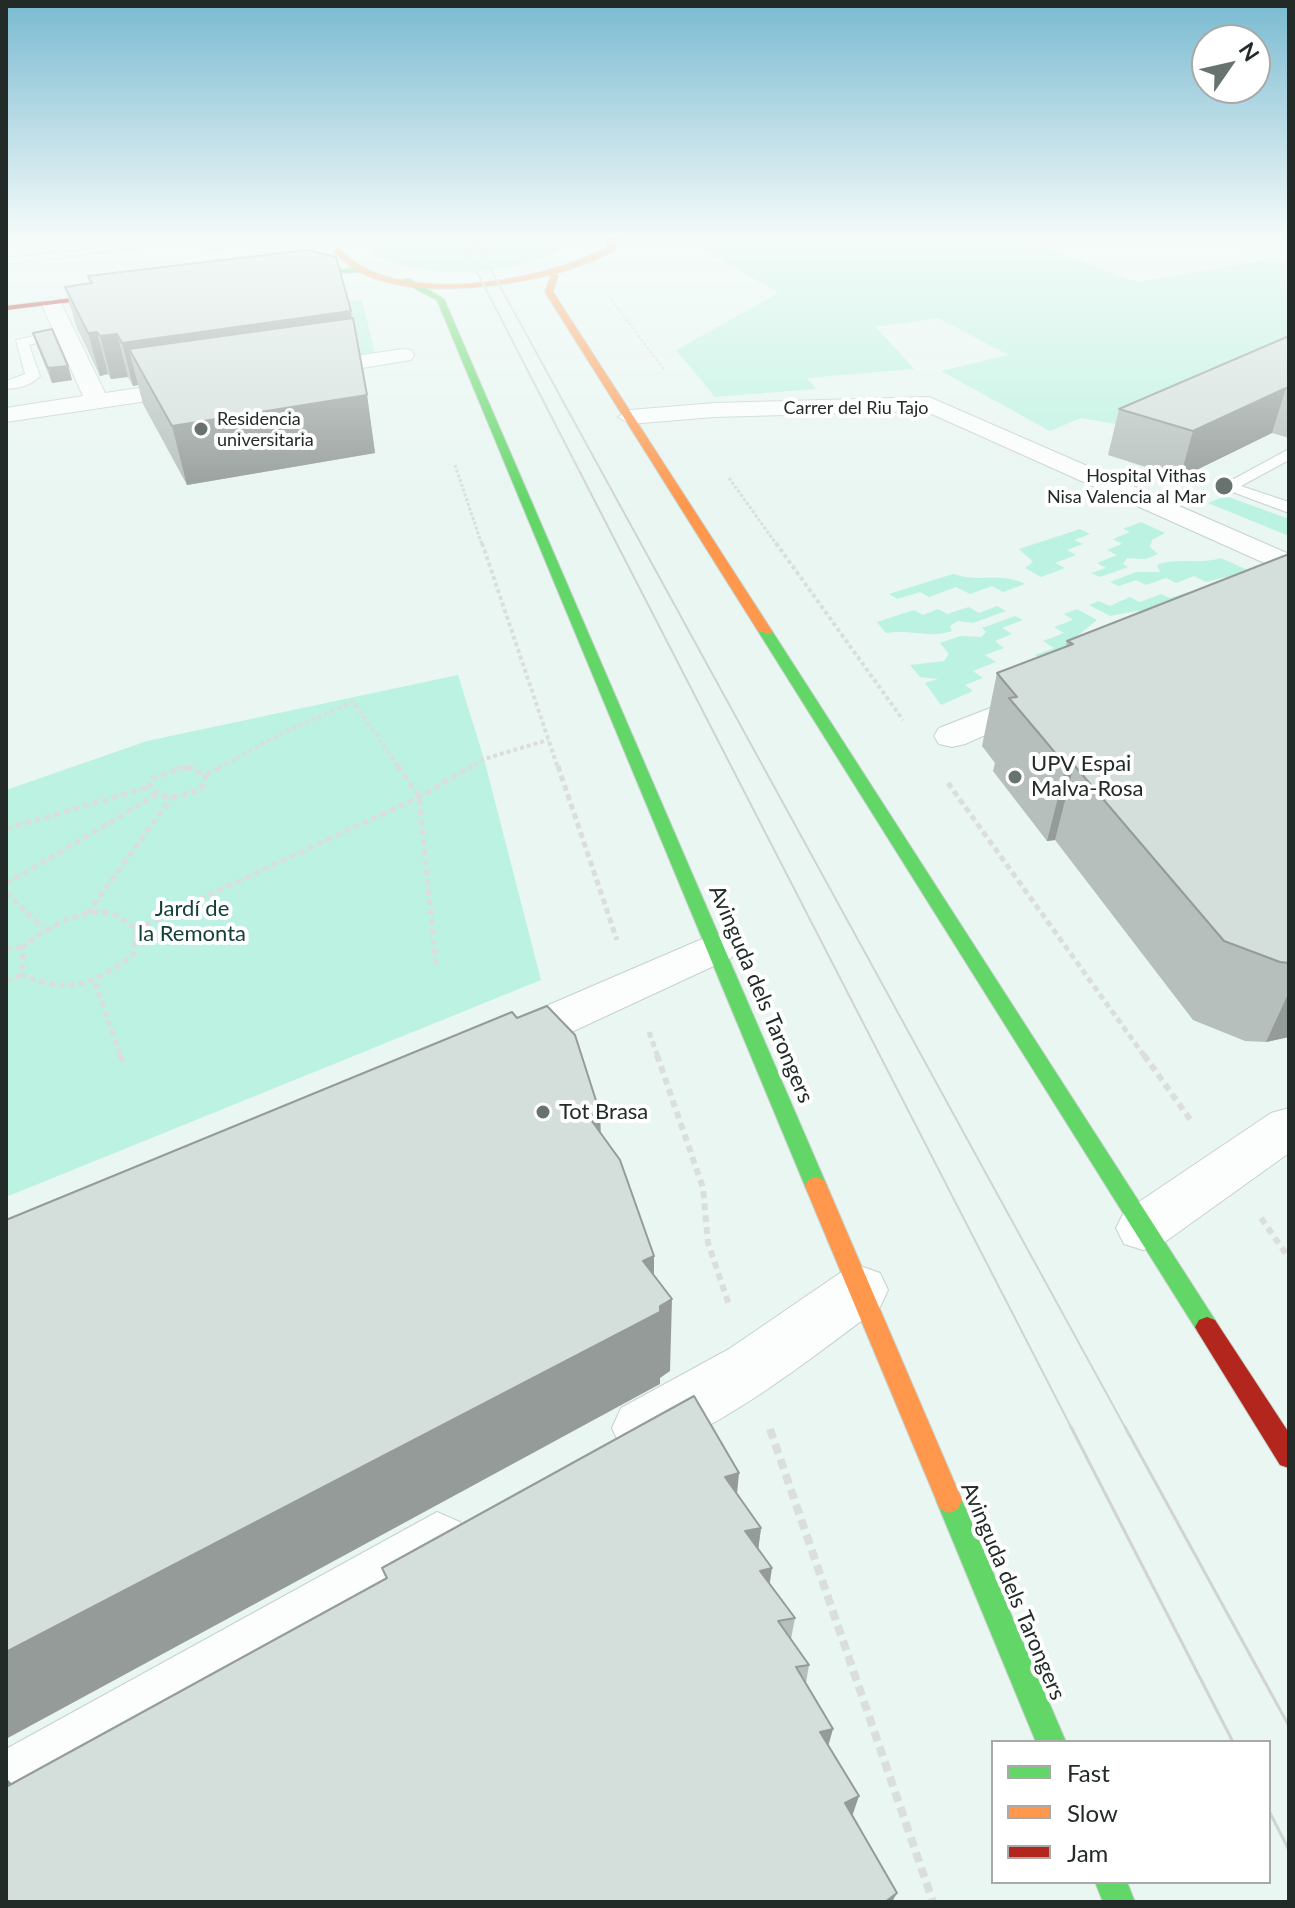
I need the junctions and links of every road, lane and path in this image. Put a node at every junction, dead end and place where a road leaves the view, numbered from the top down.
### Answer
1 (61, 326) edge
2 (451, 326) edge
3 (571, 326) edge
4 (631, 326) edge
5 (64, 333) junction
6 (403, 355) dead end
7 (281, 374) edge
8 (671, 379) dead end
9 (220, 383) edge
10 (6, 385) edge
11 (97, 401) junction
12 (6, 415) edge
13 (630, 417) junction
14 (1289, 454) edge
15 (1289, 508) edge
16 (470, 509) dead end
17 (1289, 565) edge
18 (1072, 685) edge
19 (952, 736) dead end
20 (548, 740) junction
21 (206, 775) junction
22 (149, 787) junction
23 (156, 795) junction
24 (419, 797) junction
25 (171, 798) junction
26 (6, 829) edge
27 (6, 884) edge
28 (6, 892) edge
29 (88, 913) junction
30 (43, 928) junction
31 (136, 929) junction
32 (618, 943) dead end
33 (23, 947) junction
34 (716, 948) junction
35 (6, 949) edge
36 (436, 965) dead end
37 (22, 975) junction
38 (6, 981) edge
39 (95, 983) junction
40 (648, 1028) dead end
41 (462, 1061) edge
42 (124, 1066) dead end
43 (1289, 1127) edge
44 (1255, 1210) dead end
45 (1143, 1228) junction
46 (1289, 1258) edge
47 (860, 1290) junction
48 (731, 1313) dead end
49 (765, 1414) dead end
50 (596, 1455) edge
51 (1289, 1456) edge
52 (487, 1517) edge
53 (1050, 1740) edge
54 (6, 1790) edge
55 (933, 1902) edge

1 - 5 street
2 - 34 main road, Avinguda dels Tarongers
3 - 13 main road
4 - 8 path
5 - 10 lane
5 - 11 street
6 - 7 street
9 - 11 street
11 - 12 street
13 - 17 street, Carrer del Riu Tajo
13 - 45 main road
14 - 15 lane
16 - 20 path
18 - 19 street
20 - 24 path
20 - 32 path
21 - 22 path
21 - 24 path
21 - 25 path
22 - 23 path
22 - 26 path
23 - 25 path
23 - 27 path
24 - 31 path
24 - 36 path
25 - 29 path
28 - 30 path
29 - 30 path
29 - 31 path
30 - 33 path
31 - 39 path
33 - 35 path
33 - 37 path
34 - 41 street
34 - 47 main road, Avinguda dels Tarongers
37 - 38 path
37 - 39 path
39 - 42 path
40 - 48 path
43 - 45 street
44 - 46 path
45 - 51 main road
47 - 50 street
47 - 53 main road, Avinguda dels Tarongers
49 - 55 path
52 - 54 street

